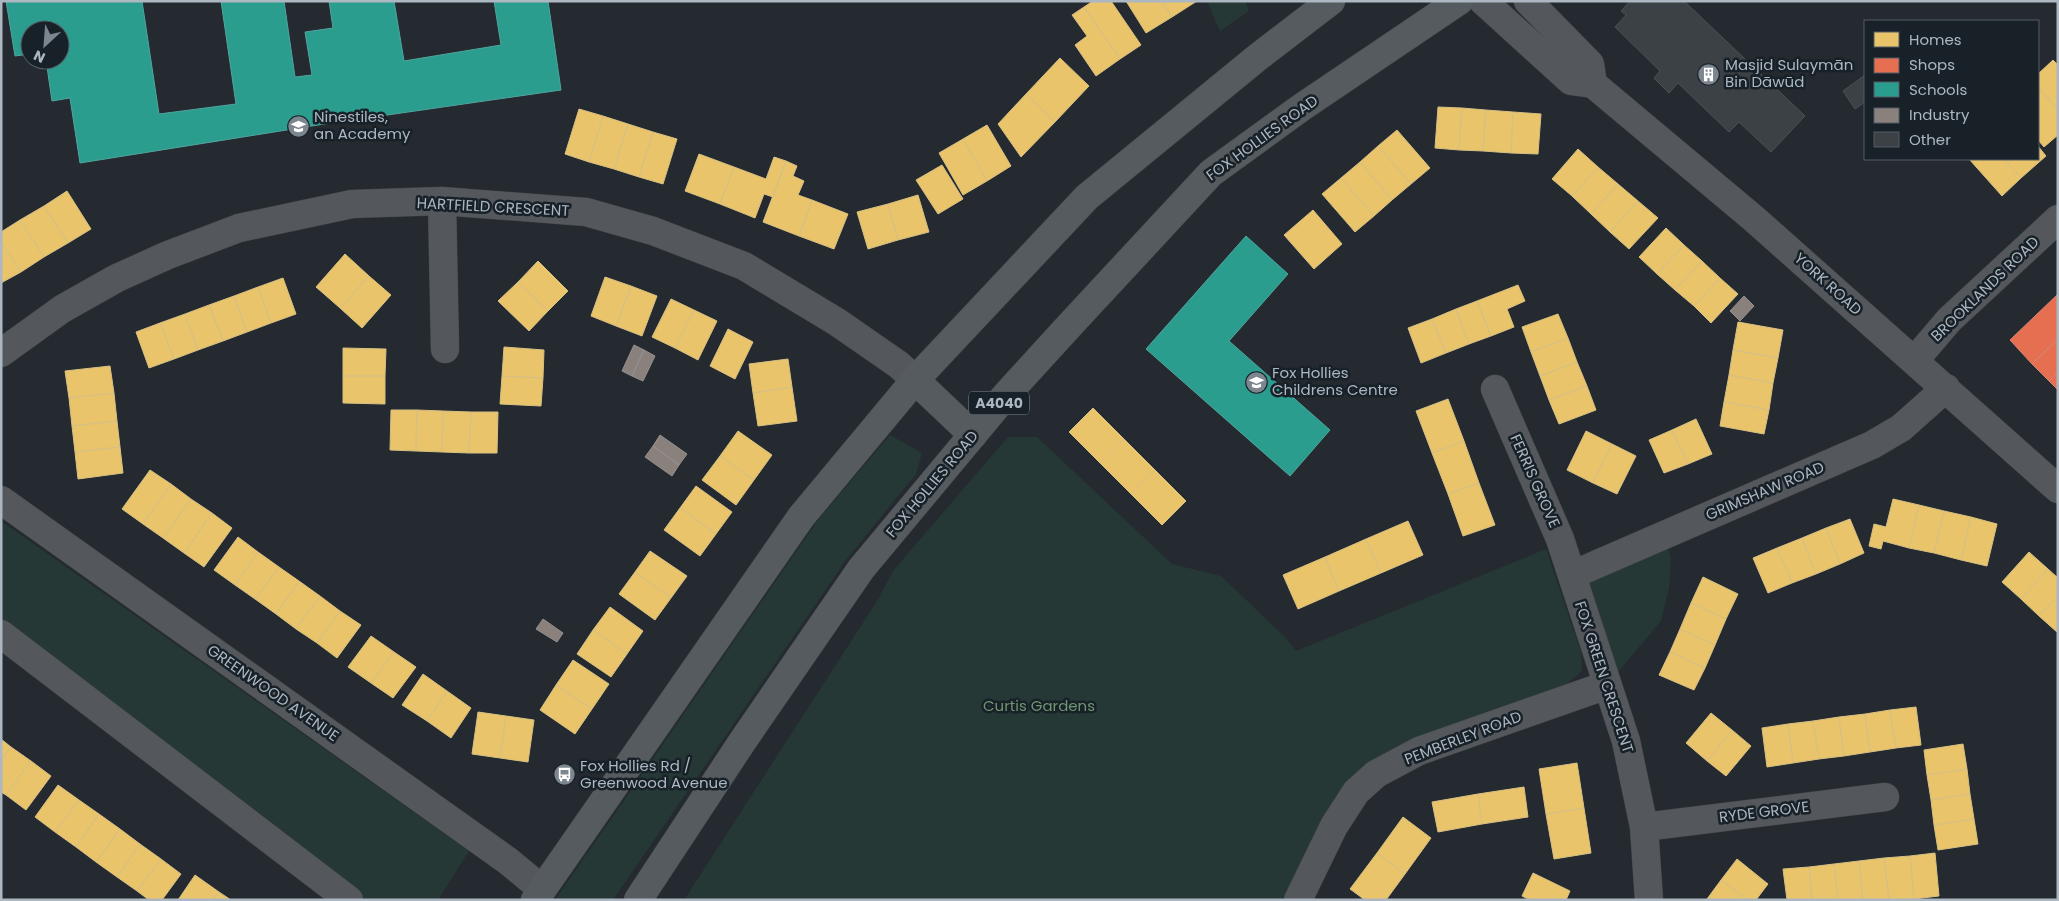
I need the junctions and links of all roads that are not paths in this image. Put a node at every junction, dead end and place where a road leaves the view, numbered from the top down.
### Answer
1 (1331, 1) edge
2 (1459, 1) edge
3 (1483, 1) edge
4 (1528, 1) edge
5 (1593, 84) junction
6 (442, 200) junction
7 (2058, 220) edge
8 (446, 348) dead end
9 (1, 353) edge
10 (1915, 360) junction
11 (915, 380) junction
12 (1946, 388) junction
13 (1494, 389) dead end
14 (973, 435) junction
15 (2058, 489) edge
16 (1, 500) edge
17 (1572, 575) junction
18 (1, 634) edge
19 (1607, 685) junction
20 (1885, 797) dead end
21 (1644, 827) junction
22 (538, 894) edge
23 (349, 900) edge
24 (638, 900) edge
25 (1298, 900) edge
26 (1649, 900) edge

1 - 11 main road
2 - 14 main road, FOX HOLLIES ROAD / A4040
3 - 5 street, YORK ROAD
4 - 5 street
5 - 10 street, YORK ROAD
6 - 8 street
6 - 9 street, HARTFIELD CRESCENT
6 - 11 street, HARTFIELD CRESCENT
7 - 10 street, BROOKLANDS ROAD
10 - 12 street, YORK ROAD
11 - 14 main road
11 - 22 main road
12 - 15 street, YORK ROAD
12 - 17 street, GRIMSHAW ROAD
13 - 17 street, FERRIS GROVE
14 - 24 main road, FOX HOLLIES ROAD / A4040
16 - 22 street, GREENWOOD AVENUE
17 - 19 street, FOX GREEN CRESCENT
18 - 23 street
19 - 21 street, FOX GREEN CRESCENT
19 - 25 street, PEMBERLEY ROAD
20 - 21 street, RYDE GROVE
21 - 26 street, FOX GREEN CRESCENT

